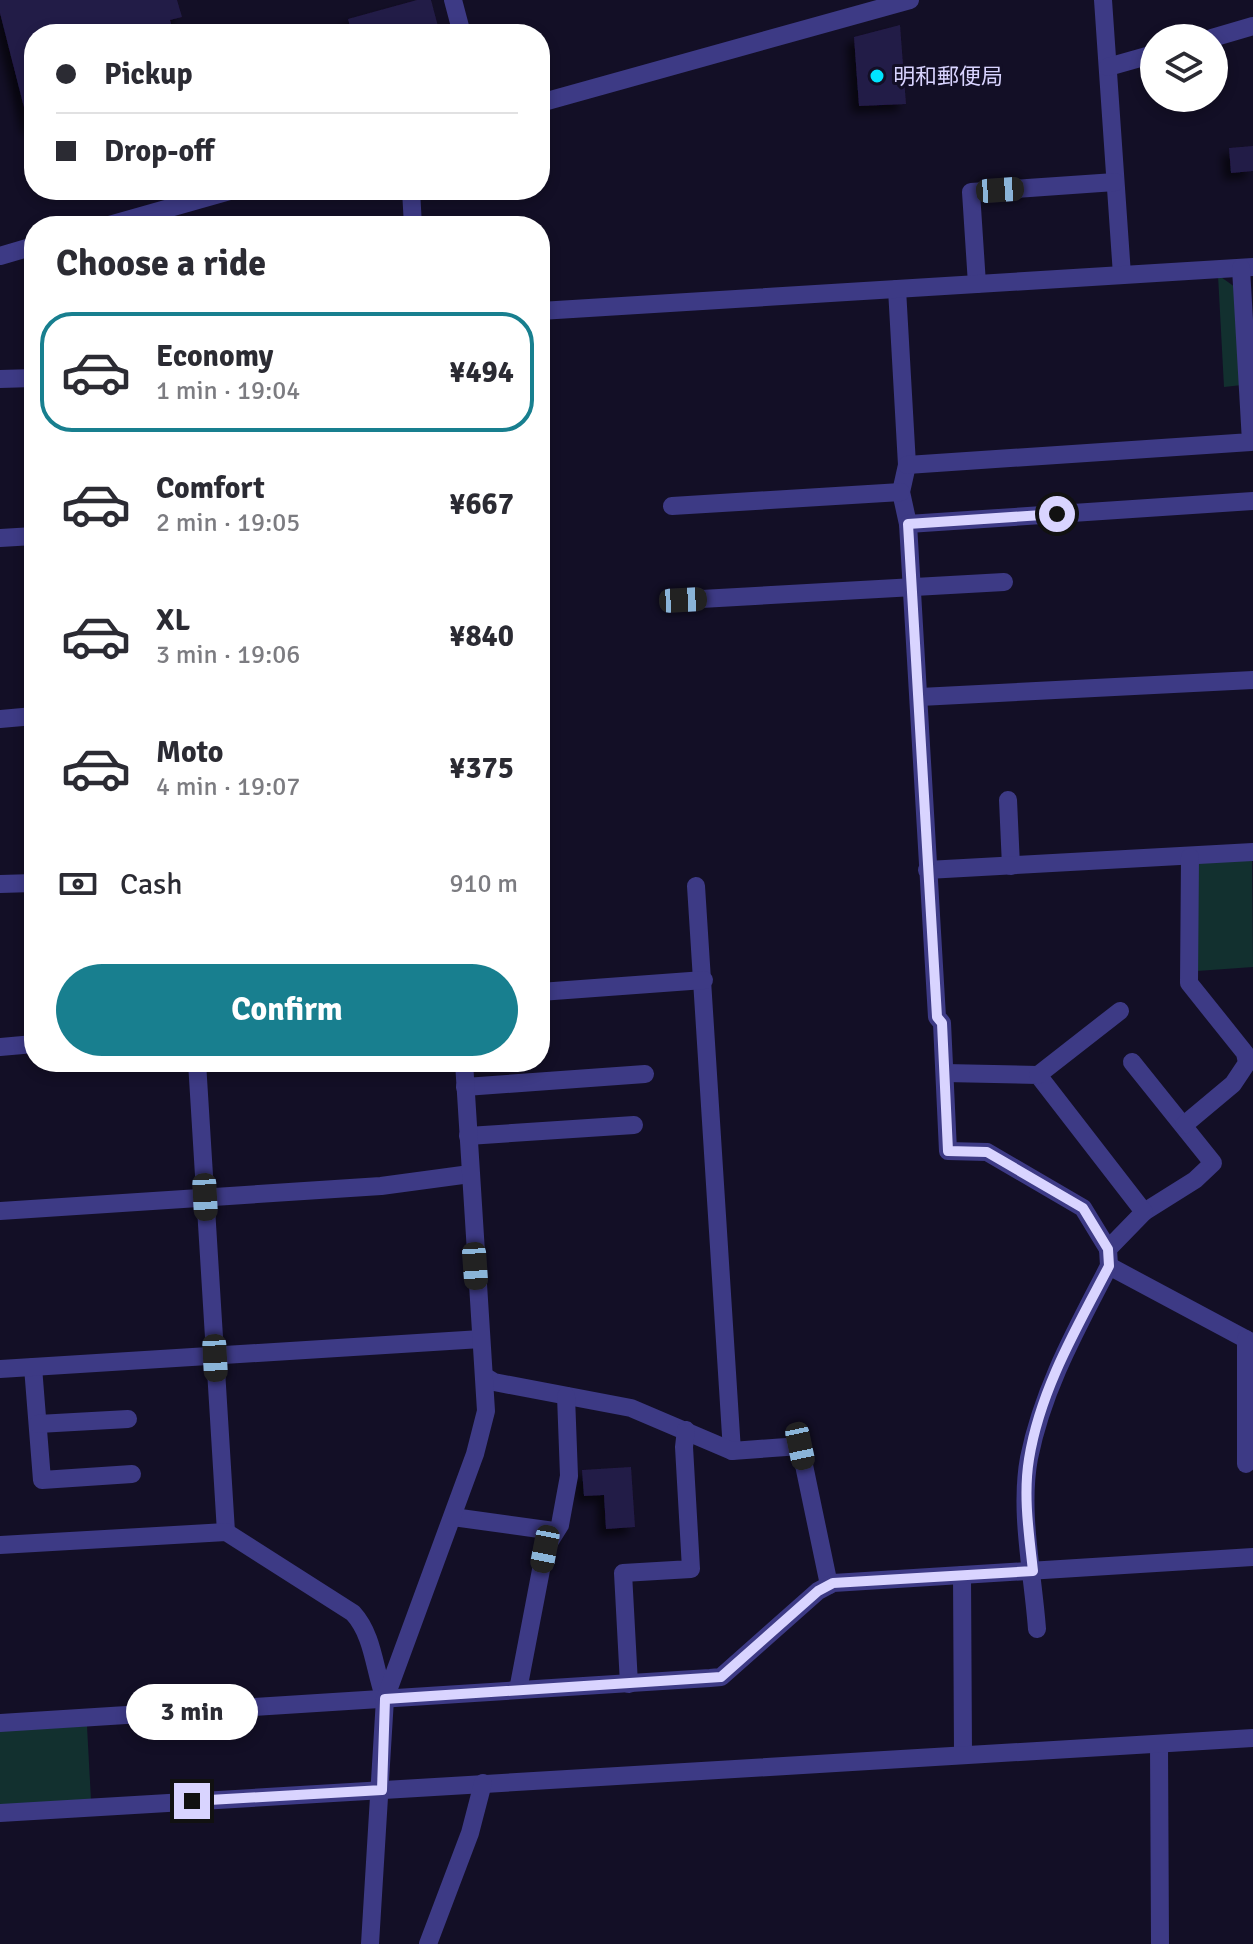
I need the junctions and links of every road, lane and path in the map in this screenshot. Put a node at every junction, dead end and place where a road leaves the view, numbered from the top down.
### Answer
1 (453, 0) edge
2 (910, 0) edge
3 (1103, 0) edge
4 (459, 24) edge
5 (1253, 26) edge
6 (1228, 33) edge
7 (1140, 58) edge
8 (1108, 67) junction
9 (550, 100) edge
10 (1115, 182) junction
11 (204, 200) edge
12 (158, 216) edge
13 (24, 249) edge
14 (0, 256) edge
15 (1247, 267) edge
16 (1122, 275) junction
17 (977, 284) junction
18 (897, 289) junction
19 (550, 310) edge
20 (24, 378) edge
21 (0, 379) edge
22 (1252, 442) edge
23 (907, 465) junction
24 (901, 492) junction
25 (1253, 501) edge
26 (672, 506) dead end
27 (908, 524) junction
28 (24, 537) edge
29 (0, 538) edge
30 (1004, 582) dead end
31 (910, 586) junction
32 (683, 600) dead end
33 (1253, 680) edge
34 (920, 697) junction
35 (24, 717) edge
36 (0, 719) edge
37 (1008, 800) dead end
38 (1253, 852) edge
39 (1190, 857) junction
40 (1011, 866) junction
41 (927, 870) junction
42 (24, 883) edge
43 (0, 884) edge
44 (696, 886) dead end
45 (704, 980) junction
46 (550, 991) edge
47 (1120, 1011) dead end
48 (24, 1045) edge
49 (0, 1047) edge
50 (1132, 1062) dead end
51 (198, 1072) edge
52 (464, 1072) edge
53 (945, 1073) junction
54 (645, 1074) dead end
55 (1038, 1075) junction
56 (465, 1087) junction
57 (634, 1125) dead end
58 (1184, 1125) junction
59 (468, 1136) junction
60 (470, 1174) junction
61 (205, 1197) junction
62 (0, 1211) edge
63 (1144, 1212) junction
64 (1109, 1258) junction
65 (481, 1339) junction
66 (1250, 1341) edge
67 (215, 1358) junction
68 (33, 1367) junction
69 (0, 1369) edge
70 (484, 1376) junction
71 (566, 1396) junction
72 (128, 1419) dead end
73 (38, 1424) junction
74 (686, 1430) junction
75 (732, 1451) junction
76 (1246, 1464) dead end
77 (132, 1474) dead end
78 (453, 1517) junction
79 (554, 1531) junction
80 (226, 1532) junction
81 (0, 1545) edge
82 (1253, 1557) edge
83 (1033, 1571) junction
84 (962, 1575) junction
85 (829, 1585) junction
86 (1037, 1629) dead end
87 (629, 1684) junction
88 (518, 1690) junction
89 (385, 1699) junction
90 (0, 1723) edge
91 (1253, 1738) edge
92 (1159, 1744) junction
93 (963, 1754) junction
94 (483, 1783) junction
95 (382, 1790) junction
96 (0, 1816) edge
97 (370, 1944) edge
98 (428, 1944) edge
99 (1160, 1944) edge

1 - 4 street
2 - 9 street
3 - 8 street
5 - 6 street
7 - 8 street
8 - 10 street
10 - 16 street
10 - 17 street
11 - 12 street
13 - 14 street
15 - 16 street
15 - 22 street
16 - 17 street
17 - 18 street
18 - 19 street
18 - 23 street
20 - 21 street
22 - 23 street
23 - 24 street
24 - 26 street
24 - 27 street
25 - 27 street
27 - 31 street
28 - 29 street
30 - 31 street
31 - 32 street
31 - 34 street
33 - 34 street
34 - 41 street
35 - 36 street
37 - 40 street
38 - 39 street
39 - 40 street
39 - 58 street
40 - 41 street
41 - 53 street
42 - 43 street
44 - 45 street
45 - 46 street
45 - 75 street
47 - 55 street
48 - 49 street
50 - 58 street
51 - 61 street
52 - 56 street
53 - 55 street
53 - 64 street
54 - 56 street
55 - 63 street
56 - 59 street
57 - 59 street
58 - 63 street
59 - 60 street
60 - 61 street
60 - 65 street
61 - 62 street
61 - 67 street
63 - 64 street
64 - 66 street
64 - 83 street
65 - 67 street
65 - 70 street
66 - 76 street
67 - 68 street
67 - 80 street
68 - 69 street
68 - 73 street
70 - 71 street
70 - 78 street
71 - 74 street
71 - 79 street
72 - 73 street
73 - 77 street
74 - 75 street
74 - 87 street
75 - 85 street
78 - 79 street
78 - 89 street
79 - 88 street
80 - 81 street
80 - 89 street
82 - 83 street
83 - 84 street
83 - 86 street
84 - 85 street
84 - 93 street
85 - 87 street
87 - 88 street
88 - 89 street
89 - 90 street
89 - 95 street
91 - 92 street
92 - 93 street
92 - 99 street
93 - 94 street
94 - 95 street
94 - 98 street
95 - 96 street
95 - 97 street

